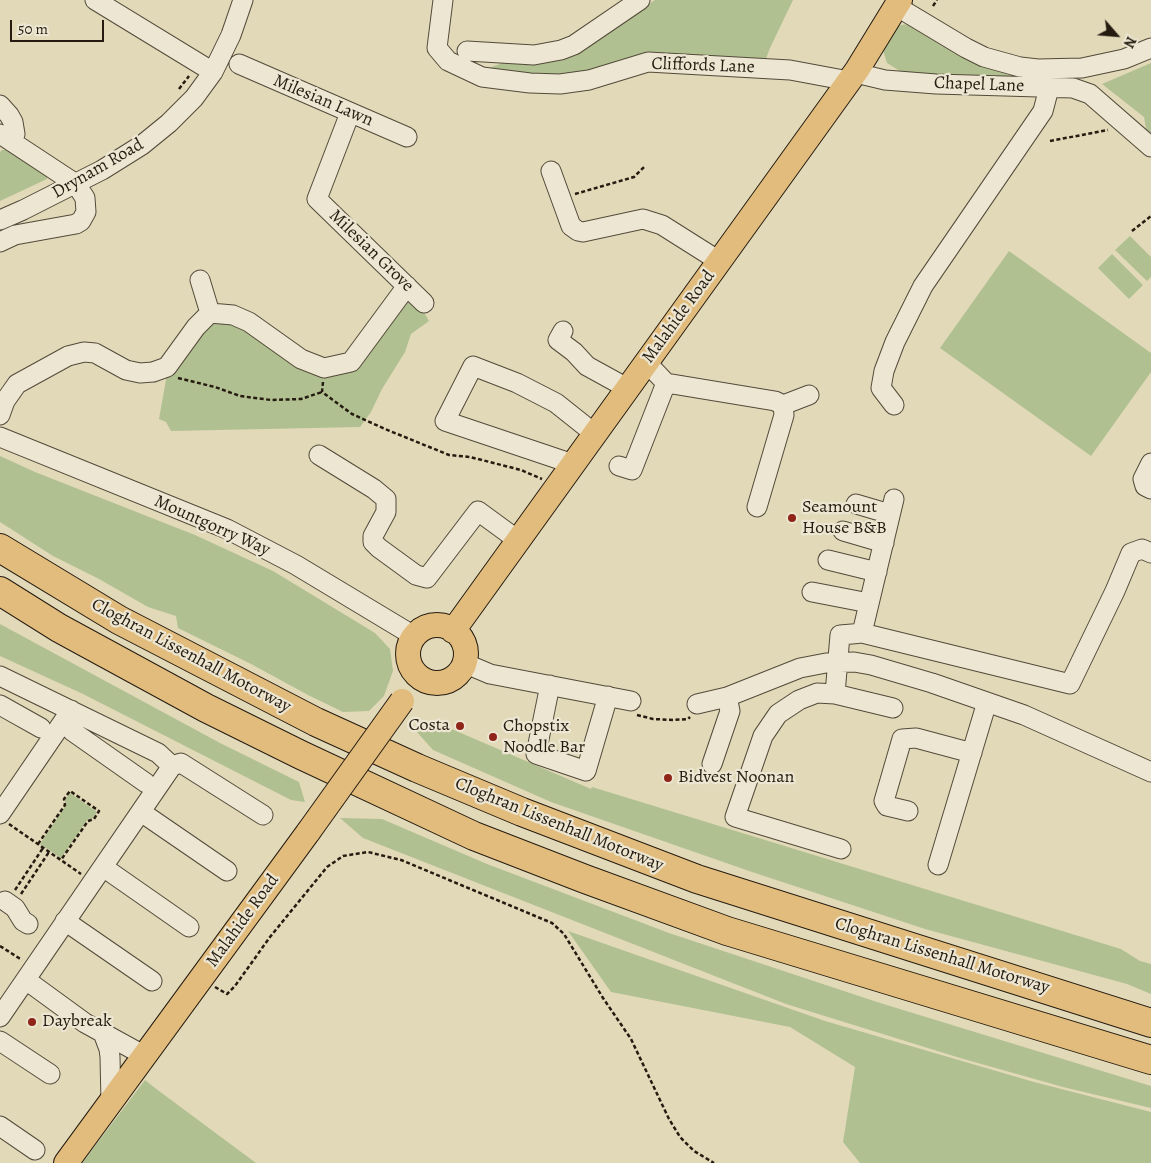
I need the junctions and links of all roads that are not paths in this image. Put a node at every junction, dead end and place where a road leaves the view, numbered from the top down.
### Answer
1 (95, 0) edge
2 (243, 0) edge
3 (443, 0) edge
4 (640, 0) edge
5 (898, 3) edge
6 (1151, 48) edge
7 (467, 51) dead end
8 (239, 64) dead end
9 (205, 67) junction
10 (853, 75) junction
11 (1049, 88) junction
12 (0, 106) edge
13 (350, 113) junction
14 (407, 137) dead end
15 (6, 138) edge
16 (1151, 147) edge
17 (551, 170) dead end
18 (76, 184) junction
19 (0, 220) edge
20 (0, 242) edge
21 (719, 261) junction
22 (200, 280) dead end
23 (407, 286) junction
24 (424, 303) dead end
25 (210, 313) junction
26 (563, 331) dead end
27 (646, 362) junction
28 (666, 383) junction
29 (627, 388) junction
30 (809, 395) dead end
31 (783, 405) junction
32 (894, 406) dead end
33 (0, 415) edge
34 (595, 434) junction
35 (0, 437) edge
36 (319, 455) dead end
37 (1151, 463) edge
38 (619, 466) dead end
39 (571, 468) junction
40 (1151, 489) edge
41 (856, 504) dead end
42 (757, 507) dead end
43 (843, 531) dead end
44 (518, 541) junction
45 (884, 543) junction
46 (0, 548) edge
47 (1151, 553) edge
48 (828, 560) dead end
49 (877, 572) junction
50 (0, 590) edge
51 (812, 592) dead end
52 (869, 603) junction
53 (453, 630) junction
54 (862, 633) junction
55 (414, 636) junction
56 (838, 662) junction
57 (464, 663) junction
58 (0, 676) edge
59 (417, 676) junction
60 (550, 685) junction
61 (835, 694) junction
62 (608, 696) junction
63 (727, 697) junction
64 (632, 701) road end
65 (987, 702) junction
66 (697, 704) road end
67 (0, 705) edge
68 (893, 708) dead end
69 (68, 722) junction
70 (41, 728) dead end
71 (125, 736) junction
72 (972, 753) junction
73 (111, 758) junction
74 (712, 764) dead end
75 (172, 766) junction
76 (1151, 772) edge
77 (146, 783) dead end
78 (908, 811) dead end
79 (141, 812) junction
80 (263, 815) dead end
81 (4, 819) edge
82 (841, 850) dead end
83 (938, 865) dead end
84 (227, 870) dead end
85 (98, 874) junction
86 (8, 903) road end
87 (65, 921) junction
88 (189, 927) dead end
89 (39, 932) junction
90 (30, 975) junction
91 (152, 981) dead end
92 (0, 1017) edge
93 (1151, 1023) edge
94 (103, 1033) junction
95 (0, 1041) edge
96 (145, 1056) junction
97 (1151, 1060) edge
98 (50, 1074) dead end
99 (111, 1102) junction
100 (0, 1126) edge
101 (35, 1150) dead end
102 (66, 1163) edge

1 - 9 street
2 - 9 street, Drynam Road
3 - 10 street, Cliffords Lane
4 - 7 street
5 - 6 street, Chapel Lane
5 - 10 main road, Malahide Road
8 - 13 street, Milesian Lawn
9 - 18 street, Drynam Road
10 - 11 street, Chapel Lane
10 - 21 main road, Malahide Road
11 - 16 street, Chapel Lane
11 - 32 street
12 - 15 street
13 - 14 street, Milesian Lawn
13 - 23 street, Milesian Grove
15 - 18 street
17 - 21 street
18 - 19 street, Drynam Road
18 - 20 street
21 - 27 main road, Malahide Road
22 - 25 street
23 - 24 street, Milesian Grove
23 - 25 street
25 - 33 street
26 - 29 street
27 - 28 street
27 - 29 main road, Malahide Road
28 - 31 street
28 - 38 street
29 - 34 main road, Malahide Road
30 - 31 street
31 - 42 street
34 - 39 main road, Malahide Road
34 - 39 street
35 - 55 street, Mountgorry Way
36 - 44 street
37 - 40 street
39 - 44 main road, Malahide Road
41 - 45 street
43 - 45 street
44 - 53 main road, Malahide Road
45 - 49 street
46 - 93 highway, Cloghran Lissenhall Motorway
47 - 54 street
48 - 49 street
49 - 52 street
50 - 97 highway, Cloghran Lissenhall Motorway
51 - 52 street
52 - 54 street
53 - 55 main road
53 - 57 main road
54 - 56 street
55 - 59 main road
56 - 61 street
56 - 63 street
56 - 65 street
57 - 59 main road
57 - 60 street
58 - 69 street
59 - 96 main road, Malahide Road, bridge
60 - 62 street
60 - 62 street
61 - 68 street
61 - 82 street
62 - 64 street
63 - 66 street
63 - 74 street
65 - 72 street
65 - 76 street
67 - 70 street
69 - 71 street
69 - 73 street
69 - 81 street
71 - 73 street
71 - 75 street
72 - 78 street
72 - 83 street
73 - 77 street
75 - 79 street
75 - 80 street
79 - 84 street
79 - 85 street
85 - 87 street
85 - 88 street
86 - 89 street
87 - 89 street
87 - 91 street
89 - 90 street
90 - 92 street
90 - 94 street
94 - 96 street
94 - 99 street
95 - 98 street
96 - 99 main road, Malahide Road
99 - 102 main road, Malahide Road
100 - 101 street

